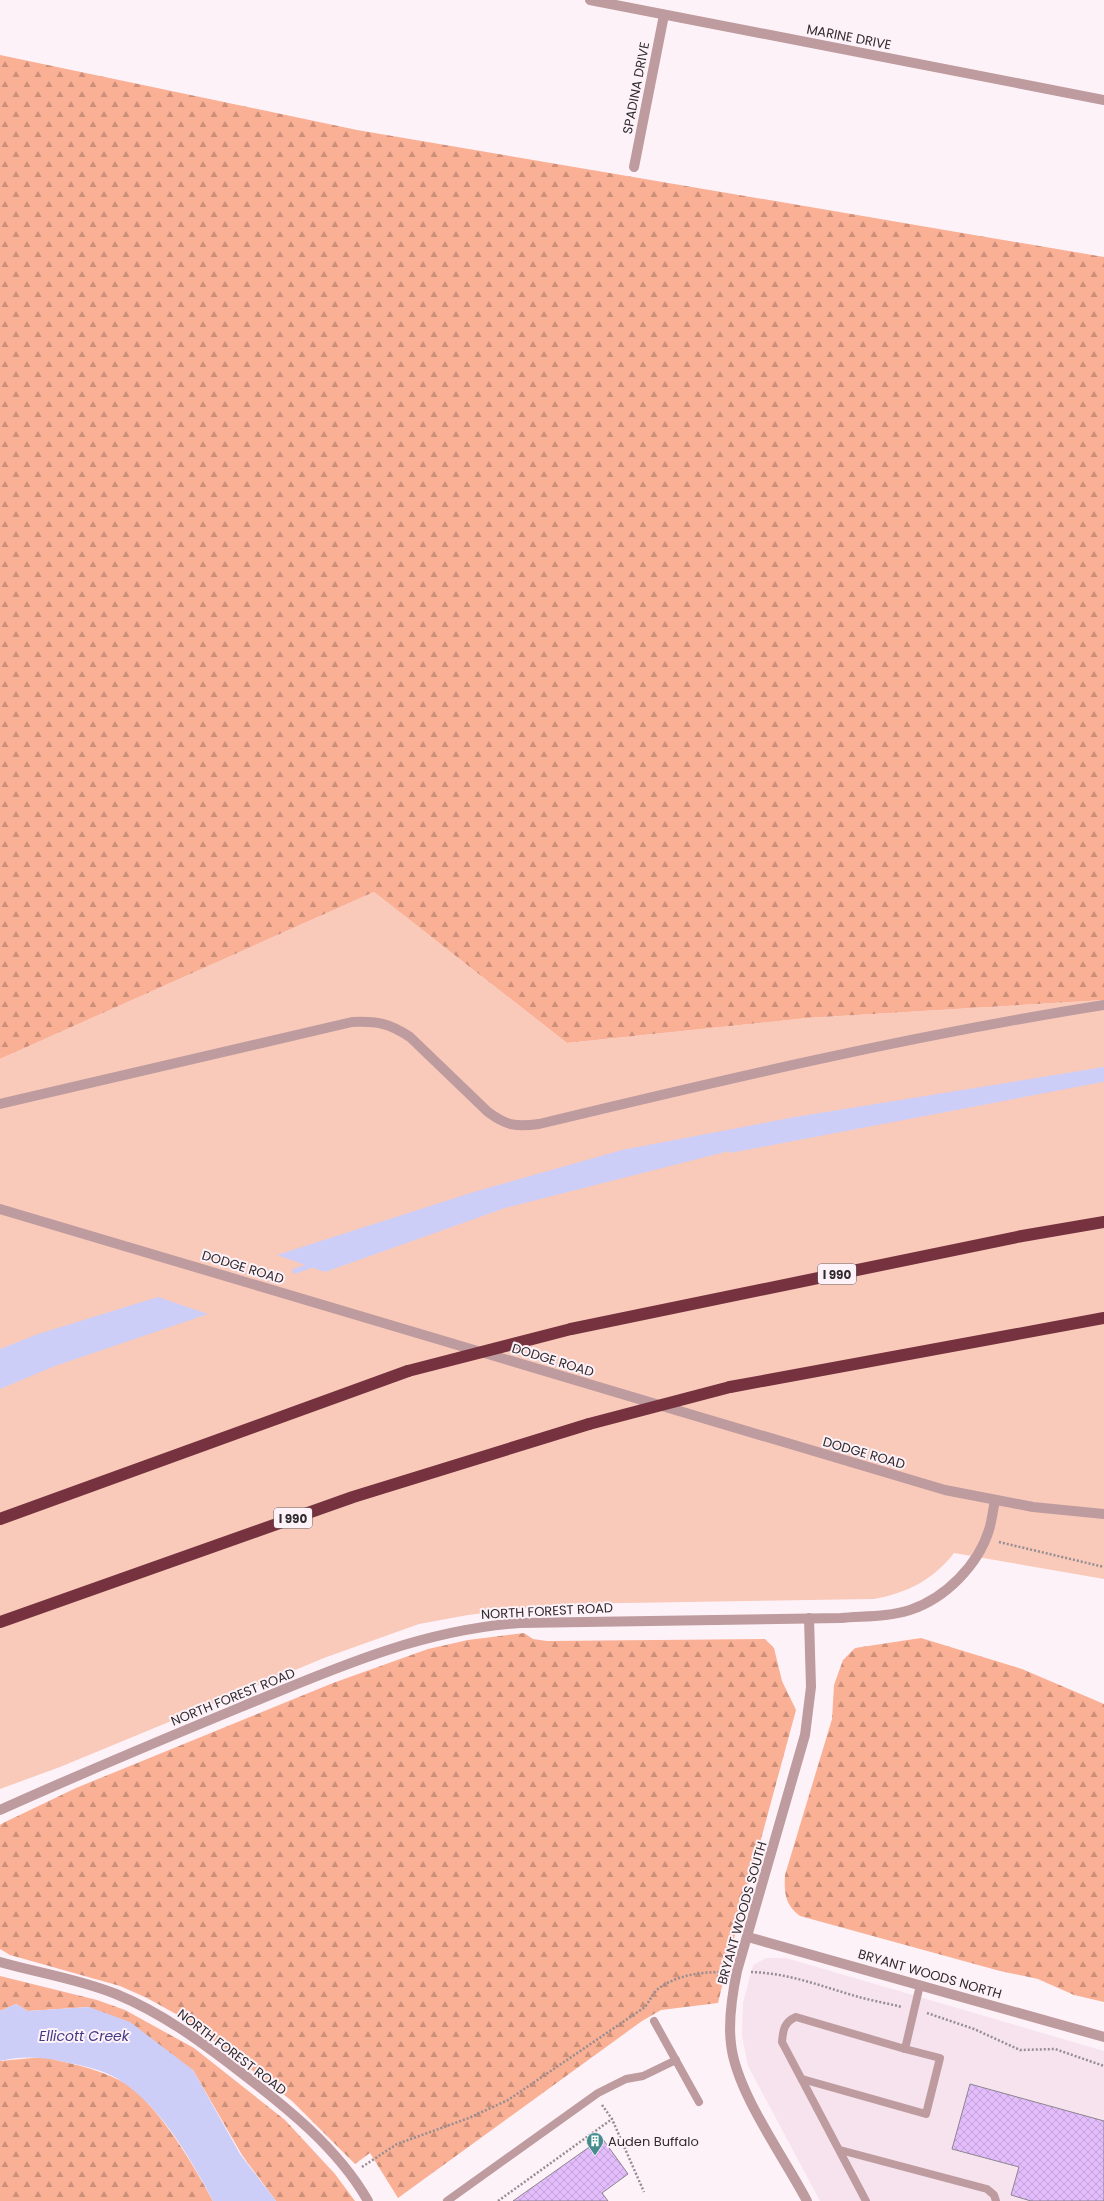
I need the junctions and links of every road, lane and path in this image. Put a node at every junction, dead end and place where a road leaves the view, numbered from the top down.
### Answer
1 (590, 0) edge
2 (664, 15) junction
3 (1104, 100) edge
4 (634, 167) dead end
5 (1104, 1005) edge
6 (0, 1104) edge
7 (0, 1209) edge
8 (1104, 1222) edge
9 (1104, 1318) edge
10 (995, 1500) junction
11 (1104, 1514) edge
12 (0, 1519) edge
13 (985, 1539) junction
14 (1104, 1567) edge
15 (809, 1618) junction
16 (0, 1622) edge
17 (0, 1810) edge
18 (748, 1937) junction
19 (0, 1962) edge
20 (725, 1972) dead end
21 (751, 1972) dead end
22 (920, 1985) junction
23 (914, 2010) junction
24 (654, 2021) dead end
25 (1104, 2037) edge
26 (905, 2049) junction
27 (676, 2060) junction
28 (1104, 2066) edge
29 (802, 2079) junction
30 (698, 2102) dead end
31 (603, 2106) dead end
32 (612, 2119) junction
33 (840, 2150) junction
34 (349, 2175) junction
35 (644, 2192) dead end
36 (368, 2201) edge
37 (447, 2201) edge
38 (498, 2201) edge
39 (807, 2201) edge
40 (866, 2201) edge
41 (996, 2201) edge

1 - 2 street, MARINE DRIVE
2 - 3 street, MARINE DRIVE
2 - 4 street, SPADINA DRIVE
5 - 6 street
7 - 10 street, DODGE ROAD
8 - 12 highway, I 990, bridge
9 - 16 highway, I 990, bridge
10 - 11 street, DODGE ROAD
10 - 13 street, NORTH FOREST ROAD
13 - 14 path
13 - 15 street, NORTH FOREST ROAD
15 - 17 street, NORTH FOREST ROAD
15 - 18 street, BRYANT WOODS SOUTH
18 - 22 street, BRYANT WOODS NORTH
18 - 39 street, BRYANT WOODS SOUTH
19 - 34 street, NORTH FOREST ROAD
20 - 34 path
21 - 23 path
22 - 23 lane
22 - 25 street, BRYANT WOODS NORTH
23 - 26 lane
23 - 28 path
24 - 27 lane
26 - 29 lane
26 - 29 lane
27 - 30 lane
27 - 37 lane
29 - 33 lane
31 - 32 path
32 - 35 path
32 - 38 path
33 - 40 lane
33 - 41 lane
34 - 36 street, NORTH FOREST ROAD

